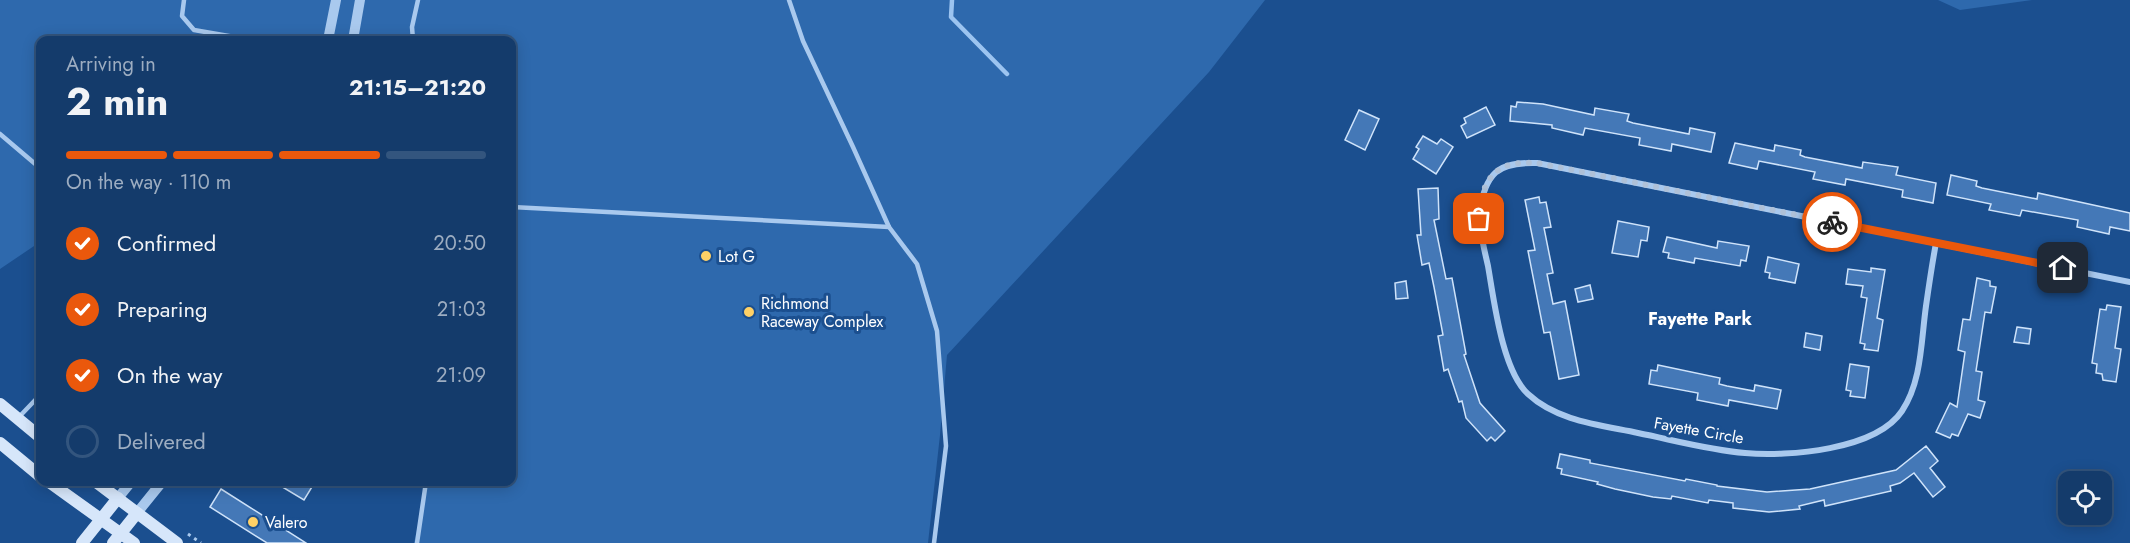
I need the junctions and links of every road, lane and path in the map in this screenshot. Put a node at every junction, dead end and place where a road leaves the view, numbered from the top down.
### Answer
1 (184, 0) edge
2 (336, 0) edge
3 (360, 0) edge
4 (418, 0) edge
5 (789, 0) edge
6 (229, 36) edge
7 (329, 36) edge
8 (354, 36) edge
9 (413, 36) edge
10 (0, 134) edge
11 (36, 165) edge
12 (516, 207) edge
13 (889, 227) junction
14 (1936, 243) junction
15 (2130, 282) edge
16 (36, 399) edge
17 (0, 404) edge
18 (17, 418) junction
19 (36, 434) edge
20 (0, 443) edge
21 (36, 473) edge
22 (54, 486) edge
23 (102, 486) edge
24 (128, 486) edge
25 (159, 486) edge
26 (425, 486) edge
27 (118, 498) junction
28 (137, 513) junction
29 (101, 519) junction
30 (117, 538) edge
31 (82, 543) edge
32 (134, 543) edge
33 (177, 543) edge
34 (417, 543) edge
35 (934, 543) edge

1 - 6 lane
2 - 7 street
3 - 8 street
4 - 9 lane
5 - 13 lane
10 - 11 lane
12 - 13 lane
13 - 35 lane
14 - 14 street, Fayette Circle
14 - 15 street
16 - 18 lane
17 - 18 main road
18 - 19 main road
20 - 21 main road
22 - 29 main road
23 - 27 main road
24 - 27 street
25 - 28 street
26 - 34 lane
27 - 28 main road
27 - 29 main road
28 - 30 main road
28 - 33 main road
29 - 30 main road
29 - 31 main road
30 - 32 main road

